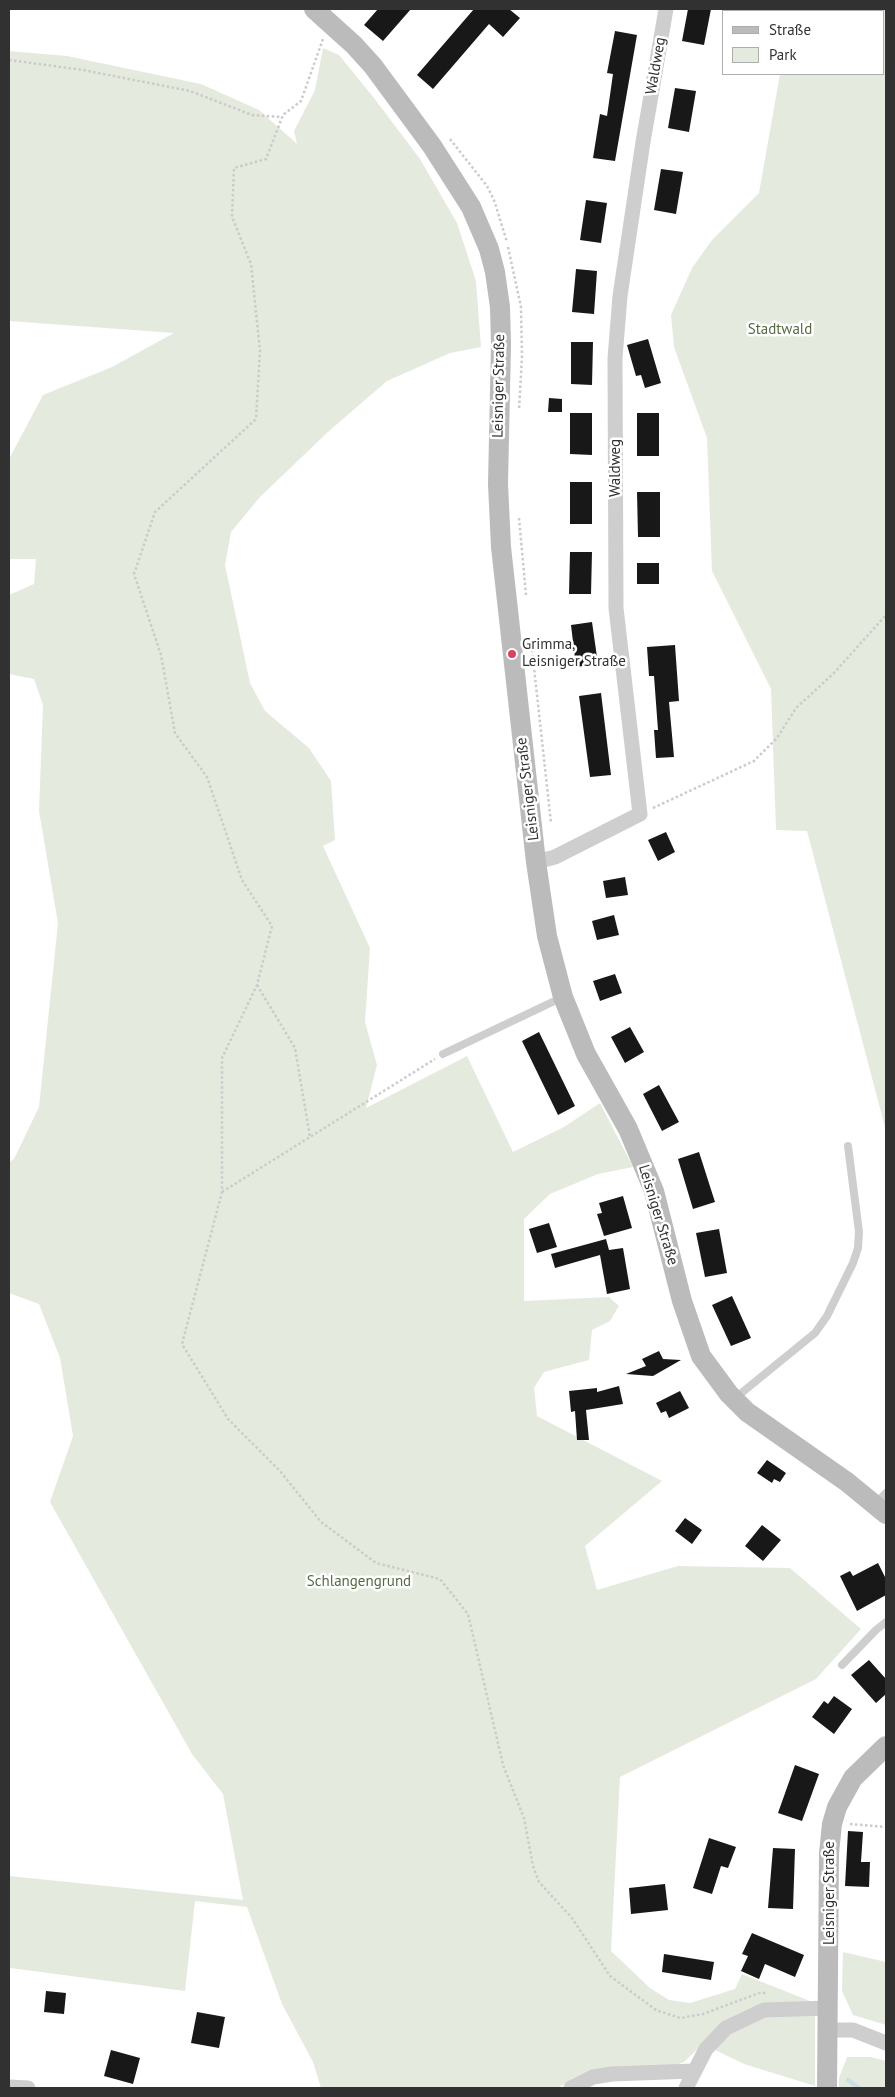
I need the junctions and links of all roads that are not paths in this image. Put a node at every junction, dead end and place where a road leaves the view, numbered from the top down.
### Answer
1 (666, 9) edge
2 (322, 14) edge
3 (536, 862) junction
4 (562, 997) junction
5 (443, 1054) road end
6 (848, 1146) dead end
7 (734, 1399) junction
8 (883, 1504) edge
9 (886, 1622) edge
10 (842, 1665) dead end
11 (886, 1746) edge
12 (829, 2008) junction
13 (827, 2030) junction
14 (886, 2043) edge
15 (694, 2071) junction
16 (9, 2087) edge
17 (28, 2088) edge
18 (571, 2088) edge
19 (686, 2088) edge
20 (827, 2088) edge

1 - 3 street, Waldweg
2 - 3 main road, Leisniger Straße
3 - 4 main road, Leisniger Straße
4 - 5 lane
4 - 7 main road, Leisniger Straße
6 - 7 lane
7 - 8 main road, Leisniger Straße
9 - 10 lane
11 - 12 main road, Leisniger Straße
12 - 13 main road, Leisniger Straße
12 - 15 street
13 - 14 street
13 - 20 main road, Leisniger Straße
15 - 18 street
15 - 19 street
16 - 17 street

